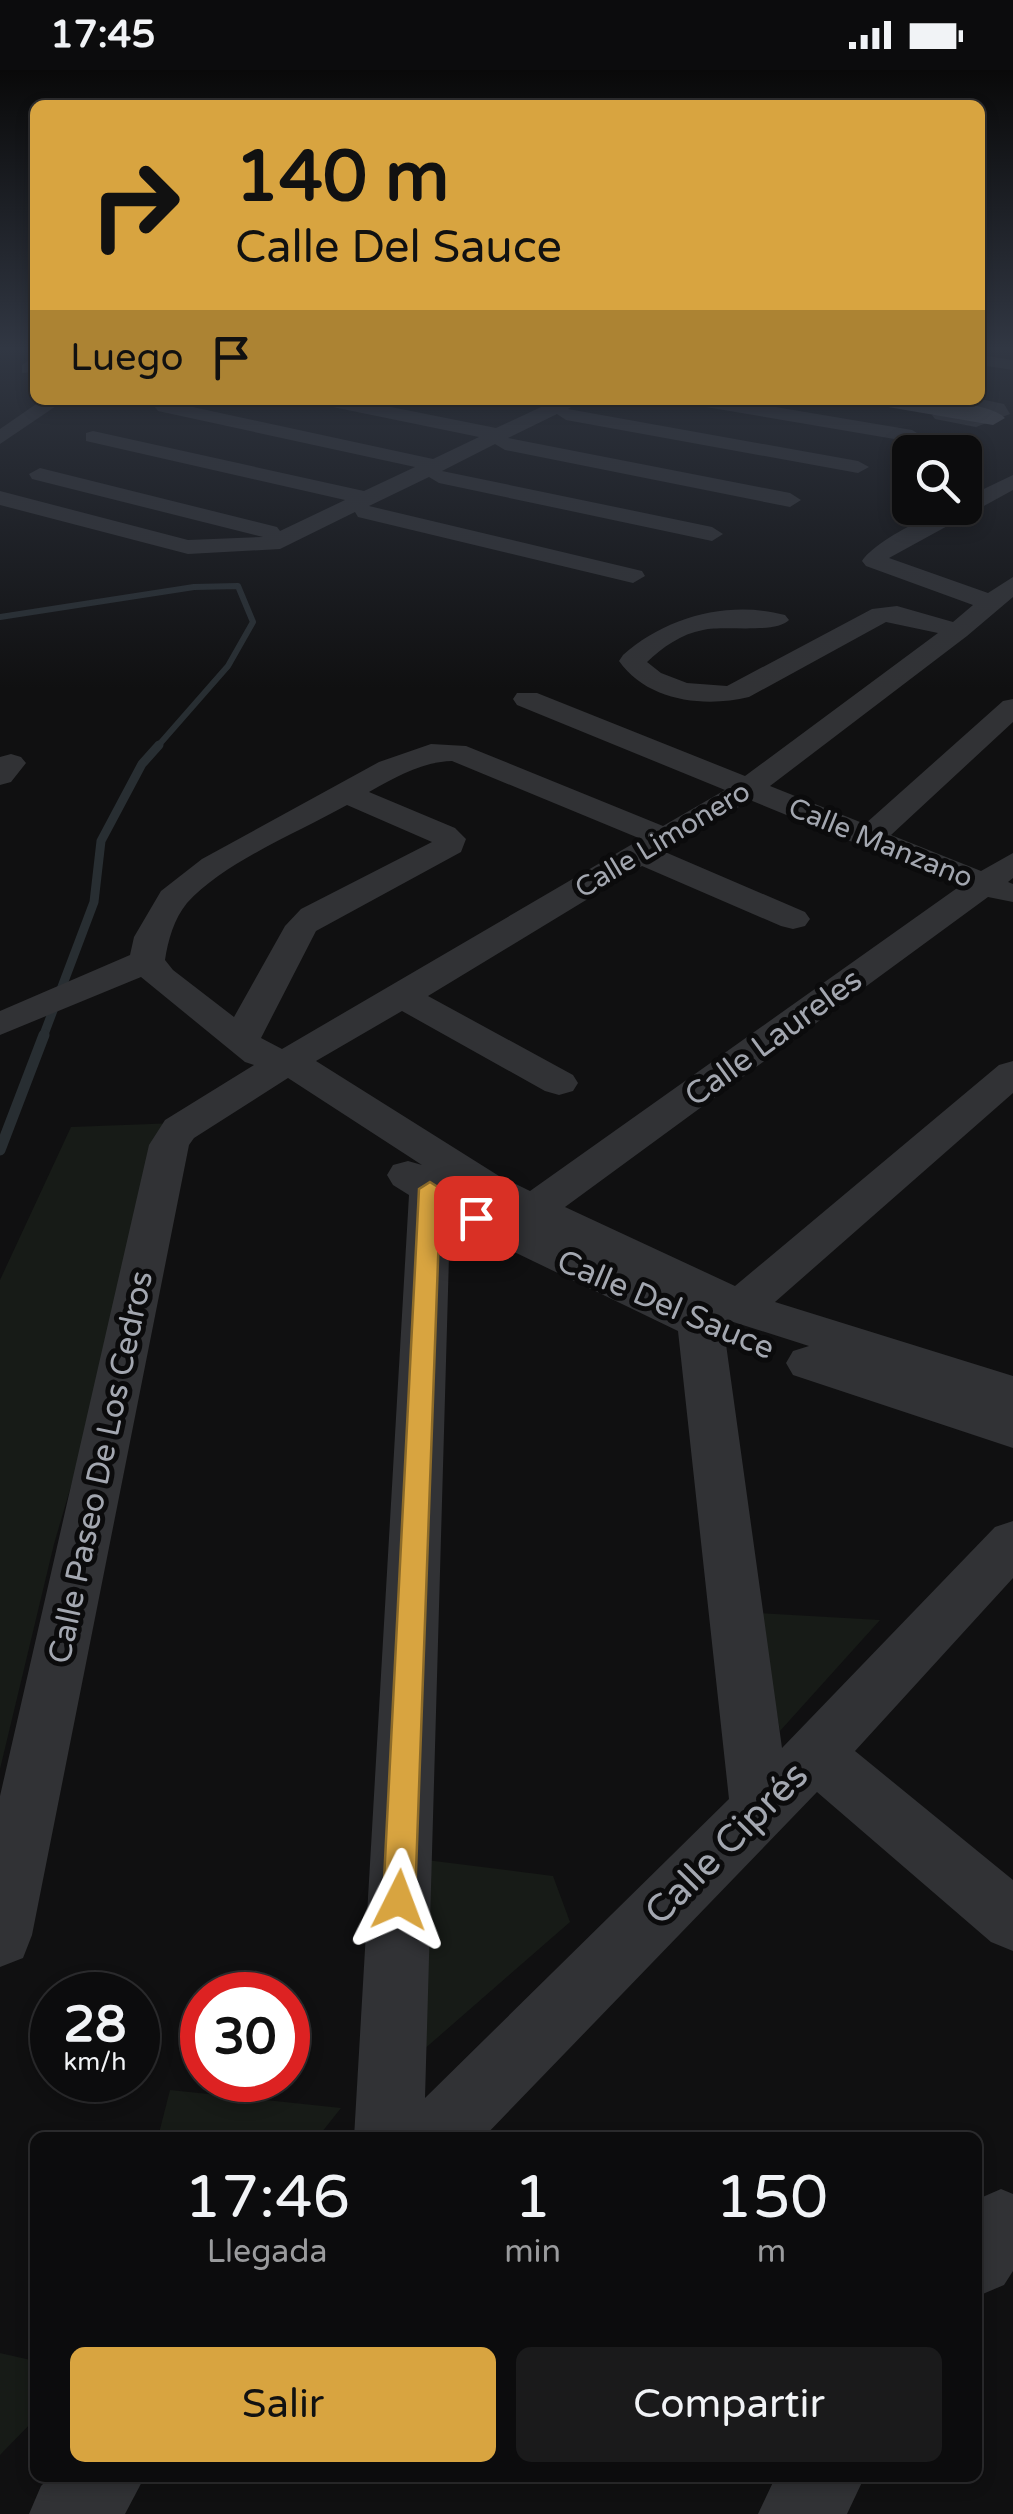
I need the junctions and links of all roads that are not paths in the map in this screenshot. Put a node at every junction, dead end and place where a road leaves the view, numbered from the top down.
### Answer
1 (186, 460) edge
2 (391, 460) edge
3 (460, 460) edge
4 (601, 460) edge
5 (824, 460) edge
6 (858, 467) dead end
7 (438, 471) junction
8 (40, 474) dead end
9 (1013, 481) edge
10 (0, 498) edge
11 (982, 498) edge
12 (790, 500) dead end
13 (367, 506) junction
14 (932, 525) edge
15 (712, 534) dead end
16 (290, 543) junction
17 (633, 576) dead end
18 (986, 614) edge
19 (834, 639) junction
20 (527, 699) dead end
21 (1013, 707) edge
22 (749, 788) junction
23 (348, 794) junction
24 (868, 838) junction
25 (652, 845) junction
26 (1004, 881) edge
27 (793, 919) dead end
28 (147, 961) junction
29 (402, 996) junction
30 (0, 1024) edge
31 (263, 1058) junction
32 (1013, 1073) edge
33 (558, 1083) dead end
34 (430, 1189) junction
35 (532, 1210) junction
36 (720, 1315) junction
37 (1013, 1394) edge
38 (1013, 1429) edge
39 (1013, 1542) edge
40 (814, 1754) junction
41 (760, 1808) junction
42 (1013, 1920) edge
43 (0, 1935) edge
44 (389, 2132) edge
45 (440, 2132) edge
46 (100, 2482) edge
47 (821, 2482) edge
48 (69, 2514) edge
49 (798, 2514) edge

1 - 13 street
2 - 7 street
3 - 7 street
4 - 12 street
5 - 6 street
7 - 13 street
7 - 15 street
8 - 16 street
9 - 11 street
10 - 16 street
13 - 16 street
13 - 17 street
14 - 18 street
18 - 19 street
18 - 22 street, Calle Limonero
19 - 19 street
20 - 22 street, Calle Manzano
21 - 24 street
22 - 24 street, Calle Manzano
22 - 25 street, Calle Limonero
23 - 25 street
23 - 28 street
23 - 31 street
24 - 26 street, Calle Manzano
25 - 27 street
25 - 29 street, Calle Limonero
26 - 35 street, Calle Laureles
28 - 30 street
28 - 31 street, Calle Del Sauce
29 - 31 street, Calle Limonero
29 - 33 street
31 - 34 street, Calle Del Sauce
31 - 35 street, Calle Del Sauce
31 - 43 street, Calle Paseo De Los Cedros
32 - 36 street
34 - 36 street, Calle Del Sauce
34 - 44 street
35 - 36 street, Calle Del Sauce
36 - 37 street, Calle Del Sauce
36 - 38 street, Calle Del Sauce
36 - 41 street
39 - 40 street, Calle Ciprés
40 - 41 street, Calle Ciprés
40 - 42 street
41 - 45 street, Calle Ciprés
46 - 48 street
47 - 49 street

